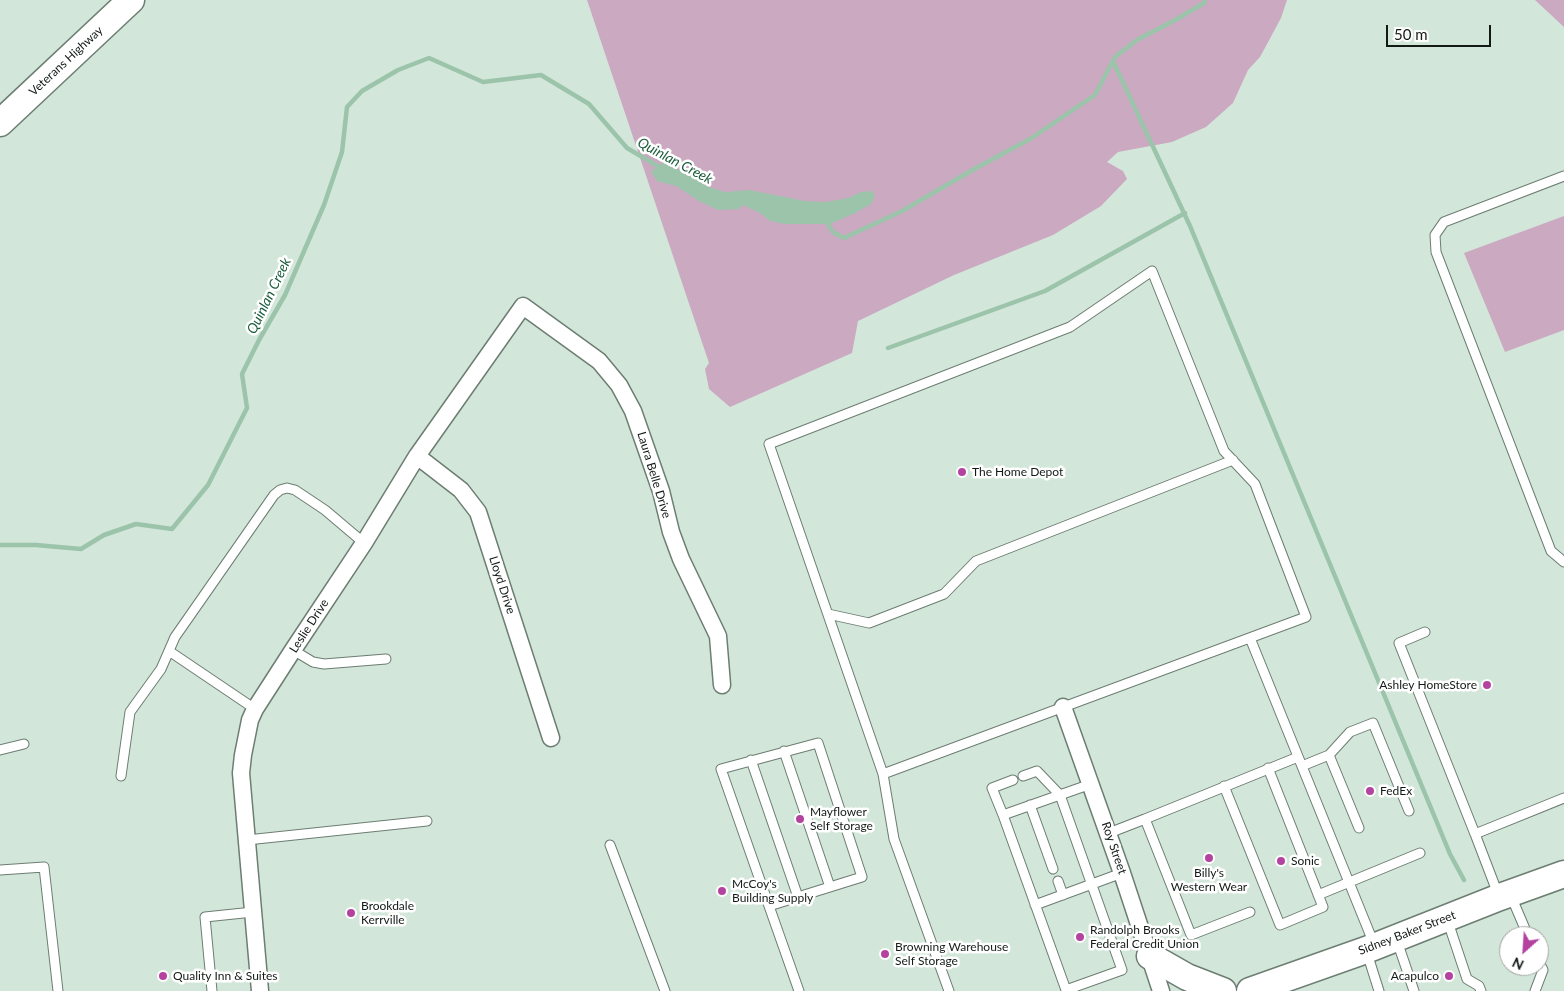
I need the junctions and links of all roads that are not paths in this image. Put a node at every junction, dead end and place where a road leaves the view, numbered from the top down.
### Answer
1 (132, 0) edge
2 (0, 123) edge
3 (1564, 176) edge
4 (522, 306) joint
5 (417, 456) junction
6 (1232, 460) junction
7 (364, 543) junction
8 (1564, 562) edge
9 (828, 614) junction
10 (1425, 632) dead end
11 (1250, 638) junction
12 (293, 650) junction
13 (169, 651) junction
14 (386, 659) dead end
15 (722, 685) dead end
16 (1063, 706) junction
17 (255, 709) junction
18 (551, 738) dead end
19 (24, 744) dead end
20 (0, 750) edge
21 (784, 751) junction
22 (1329, 755) junction
23 (1298, 757) junction
24 (751, 760) junction
25 (1302, 766) junction
26 (1268, 768) junction
27 (883, 774) junction
28 (121, 776) dead end
29 (1023, 776) dead end
30 (1013, 780) dead end
31 (1091, 784) junction
32 (1224, 786) junction
33 (1060, 795) junction
34 (1564, 798) edge
35 (1030, 805) junction
36 (1409, 811) dead end
37 (1003, 815) junction
38 (1145, 819) junction
39 (427, 821) dead end
40 (1359, 828) dead end
41 (1108, 833) junction
42 (1475, 834) junction
43 (247, 840) junction
44 (610, 846) dead end
45 (1420, 853) dead end
46 (1053, 869) dead end
47 (0, 870) edge
48 (1122, 873) junction
49 (1564, 874) edge
50 (1058, 881) dead end
51 (1349, 883) junction
52 (1092, 884) junction
53 (830, 887) junction
54 (1062, 895) junction
55 (1318, 895) junction
56 (1505, 896) junction
57 (798, 897) junction
58 (1035, 905) junction
59 (769, 906) junction
60 (253, 912) junction
61 (1250, 912) dead end
62 (1447, 918) junction
63 (1522, 926) edge
64 (1379, 945) junction
65 (1150, 956) junction
66 (1541, 976) edge
67 (58, 991) edge
68 (212, 991) edge
69 (260, 991) edge
70 (665, 991) edge
71 (799, 991) edge
72 (949, 991) edge
73 (1161, 991) edge
74 (1223, 991) edge
75 (1250, 991) edge
76 (1379, 991) edge
77 (1414, 991) edge
78 (1481, 991) edge
79 (1535, 991) edge

1 - 2 main road, Veterans Highway
3 - 8 lane
4 - 5 street, Leslie Drive
4 - 15 street, Laura Belle Drive
5 - 7 street, Leslie Drive
5 - 18 street, Lloyd Drive
6 - 9 lane
6 - 9 lane
6 - 11 lane
7 - 12 street, Leslie Drive
7 - 13 lane
9 - 27 lane
10 - 42 lane
11 - 16 lane
11 - 23 lane
12 - 14 lane
12 - 17 street, Leslie Drive
13 - 17 lane
13 - 28 lane
16 - 27 lane
16 - 31 street, Roy Street
17 - 43 street, Leslie Drive
19 - 20 lane
21 - 24 lane
21 - 53 lane
21 - 53 lane
22 - 25 lane
22 - 36 lane
22 - 40 lane
23 - 25 lane
23 - 26 lane
24 - 57 lane
24 - 59 lane
25 - 51 lane
26 - 32 lane
26 - 55 lane
27 - 72 lane
29 - 33 lane
30 - 37 lane
31 - 33 lane
31 - 41 street, Roy Street
32 - 38 lane
32 - 55 lane
33 - 35 lane
33 - 52 lane
34 - 42 lane
35 - 37 lane
35 - 46 lane
37 - 58 lane
38 - 41 lane
38 - 61 lane
39 - 43 lane
41 - 48 street, Roy Street
42 - 56 lane
43 - 60 street, Leslie Drive
44 - 70 lane
45 - 51 lane
47 - 67 lane
48 - 52 lane
48 - 65 street, Roy Street
49 - 56 main road, Sidney Baker Street
50 - 54 lane
51 - 55 lane
51 - 64 lane
52 - 54 lane
52 - 58 lane
53 - 57 lane
54 - 58 lane
56 - 62 main road, Sidney Baker Street
56 - 63 lane
57 - 59 lane
59 - 71 lane
60 - 68 lane
60 - 69 street, Leslie Drive
62 - 64 main road, Sidney Baker Street
62 - 78 lane
64 - 75 main road, Sidney Baker Street
64 - 76 lane
64 - 77 lane
65 - 73 street, Roy Street
65 - 74 main road
66 - 79 lane

